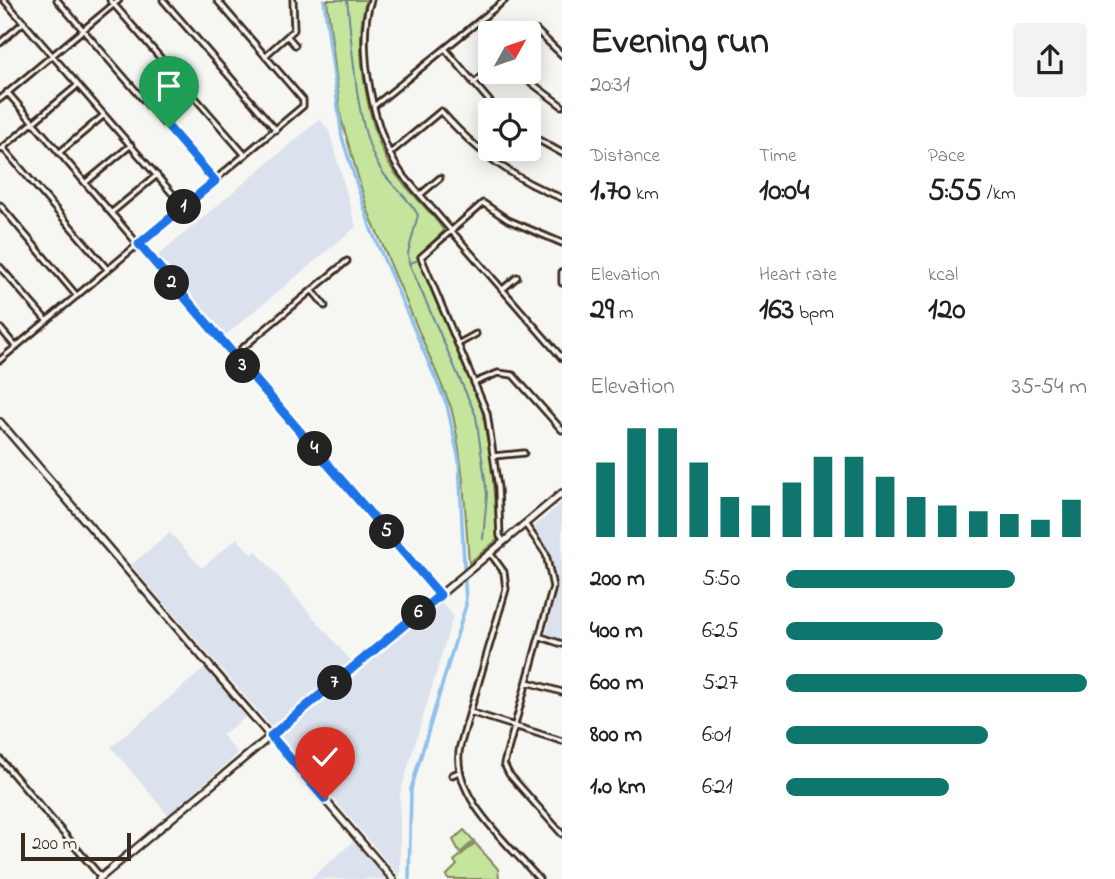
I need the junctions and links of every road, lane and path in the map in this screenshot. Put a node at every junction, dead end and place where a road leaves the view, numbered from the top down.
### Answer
1 (4, 0) edge
2 (57, 0) edge
3 (110, 0) edge
4 (119, 0) edge
5 (163, 0) edge
6 (217, 0) edge
7 (293, 0) edge
8 (371, 0) edge
9 (505, 0) edge
10 (114, 5) junction
11 (23, 22) junction
12 (83, 30) junction
13 (541, 35) edge
14 (288, 37) junction
15 (0, 43) edge
16 (295, 45) dead end
17 (446, 50) junction
18 (52, 55) junction
19 (562, 55) edge
20 (265, 56) junction
21 (478, 80) edge
22 (473, 84) junction
23 (533, 84) edge
24 (78, 85) junction
25 (7, 92) junction
26 (486, 98) edge
27 (0, 99) edge
28 (374, 106) junction
29 (562, 106) edge
30 (104, 115) junction
31 (33, 122) junction
32 (276, 130) junction
33 (541, 141) edge
34 (131, 145) junction
35 (2, 149) edge
36 (59, 153) junction
37 (562, 153) edge
38 (389, 154) junction
39 (246, 155) junction
40 (157, 176) junction
41 (440, 178) dead end
42 (215, 181) junction
43 (85, 183) junction
44 (420, 195) junction
45 (562, 198) edge
46 (0, 205) edge
47 (184, 206) junction
48 (111, 213) junction
49 (451, 231) junction
50 (562, 243) edge
51 (139, 244) junction
52 (347, 261) dead end
53 (0, 267) edge
54 (108, 270) junction
55 (561, 273) edge
56 (517, 277) dead end
57 (562, 283) edge
58 (502, 289) junction
59 (312, 290) junction
60 (78, 296) junction
61 (325, 306) dead end
62 (47, 321) junction
63 (0, 328) edge
64 (476, 334) dead end
65 (458, 344) junction
66 (16, 347) junction
67 (234, 355) junction
68 (562, 358) edge
69 (0, 360) edge
70 (475, 382) junction
71 (0, 422) edge
72 (562, 430) edge
73 (524, 453) dead end
74 (495, 456) junction
75 (562, 493) edge
76 (525, 524) junction
77 (504, 542) junction
78 (490, 553) junction
79 (440, 595) junction
80 (541, 637) junction
81 (562, 643) edge
82 (527, 681) junction
83 (562, 692) edge
84 (470, 712) junction
85 (514, 726) junction
86 (271, 736) junction
87 (562, 741) edge
88 (0, 759) edge
89 (459, 772) junction
90 (452, 775) dead end
91 (562, 834) edge
92 (101, 878) edge
93 (393, 879) edge
94 (538, 879) edge

1 - 11 street
2 - 12 street
3 - 10 street
4 - 10 street
5 - 32 street
6 - 20 street
7 - 14 street
8 - 28 street
9 - 17 street
10 - 12 street
10 - 39 street
11 - 15 street
11 - 18 street
12 - 18 street
12 - 42 street
13 - 19 street
14 - 16 street
14 - 20 street
17 - 22 street
17 - 28 street
18 - 24 street
18 - 25 street
20 - 32 street
21 - 22 street
22 - 26 street
23 - 29 street
24 - 30 street
24 - 31 street
25 - 27 street
25 - 31 street
28 - 38 street
30 - 34 street
30 - 36 street
31 - 35 street
31 - 36 street
32 - 39 street
33 - 37 street
34 - 40 street
34 - 43 street
35 - 54 street
36 - 43 street
38 - 44 street
38 - 45 street
39 - 42 street
40 - 47 street
40 - 48 street
41 - 44 street
42 - 47 street
43 - 48 street
44 - 49 street
46 - 60 street
47 - 51 street
48 - 51 street
49 - 50 street
49 - 58 street
49 - 65 street
51 - 54 street
51 - 67 street
52 - 59 street
53 - 62 street
54 - 60 street
55 - 57 street
56 - 58 street
58 - 68 street
59 - 61 street
59 - 67 street
60 - 62 street
62 - 66 street
63 - 66 street
64 - 65 street
65 - 70 street
66 - 69 street
67 - 79 street
70 - 72 street
70 - 74 street
71 - 86 main road
73 - 74 street
74 - 77 street
75 - 76 main road
76 - 77 main road
76 - 80 street
77 - 78 main road
78 - 79 main road
78 - 84 street
79 - 86 main road
80 - 81 street
80 - 82 street
82 - 83 street
82 - 85 street
84 - 85 street
84 - 89 street
85 - 87 street
85 - 91 street
86 - 92 main road
86 - 93 main road
88 - 92 street
89 - 90 street
89 - 94 street

